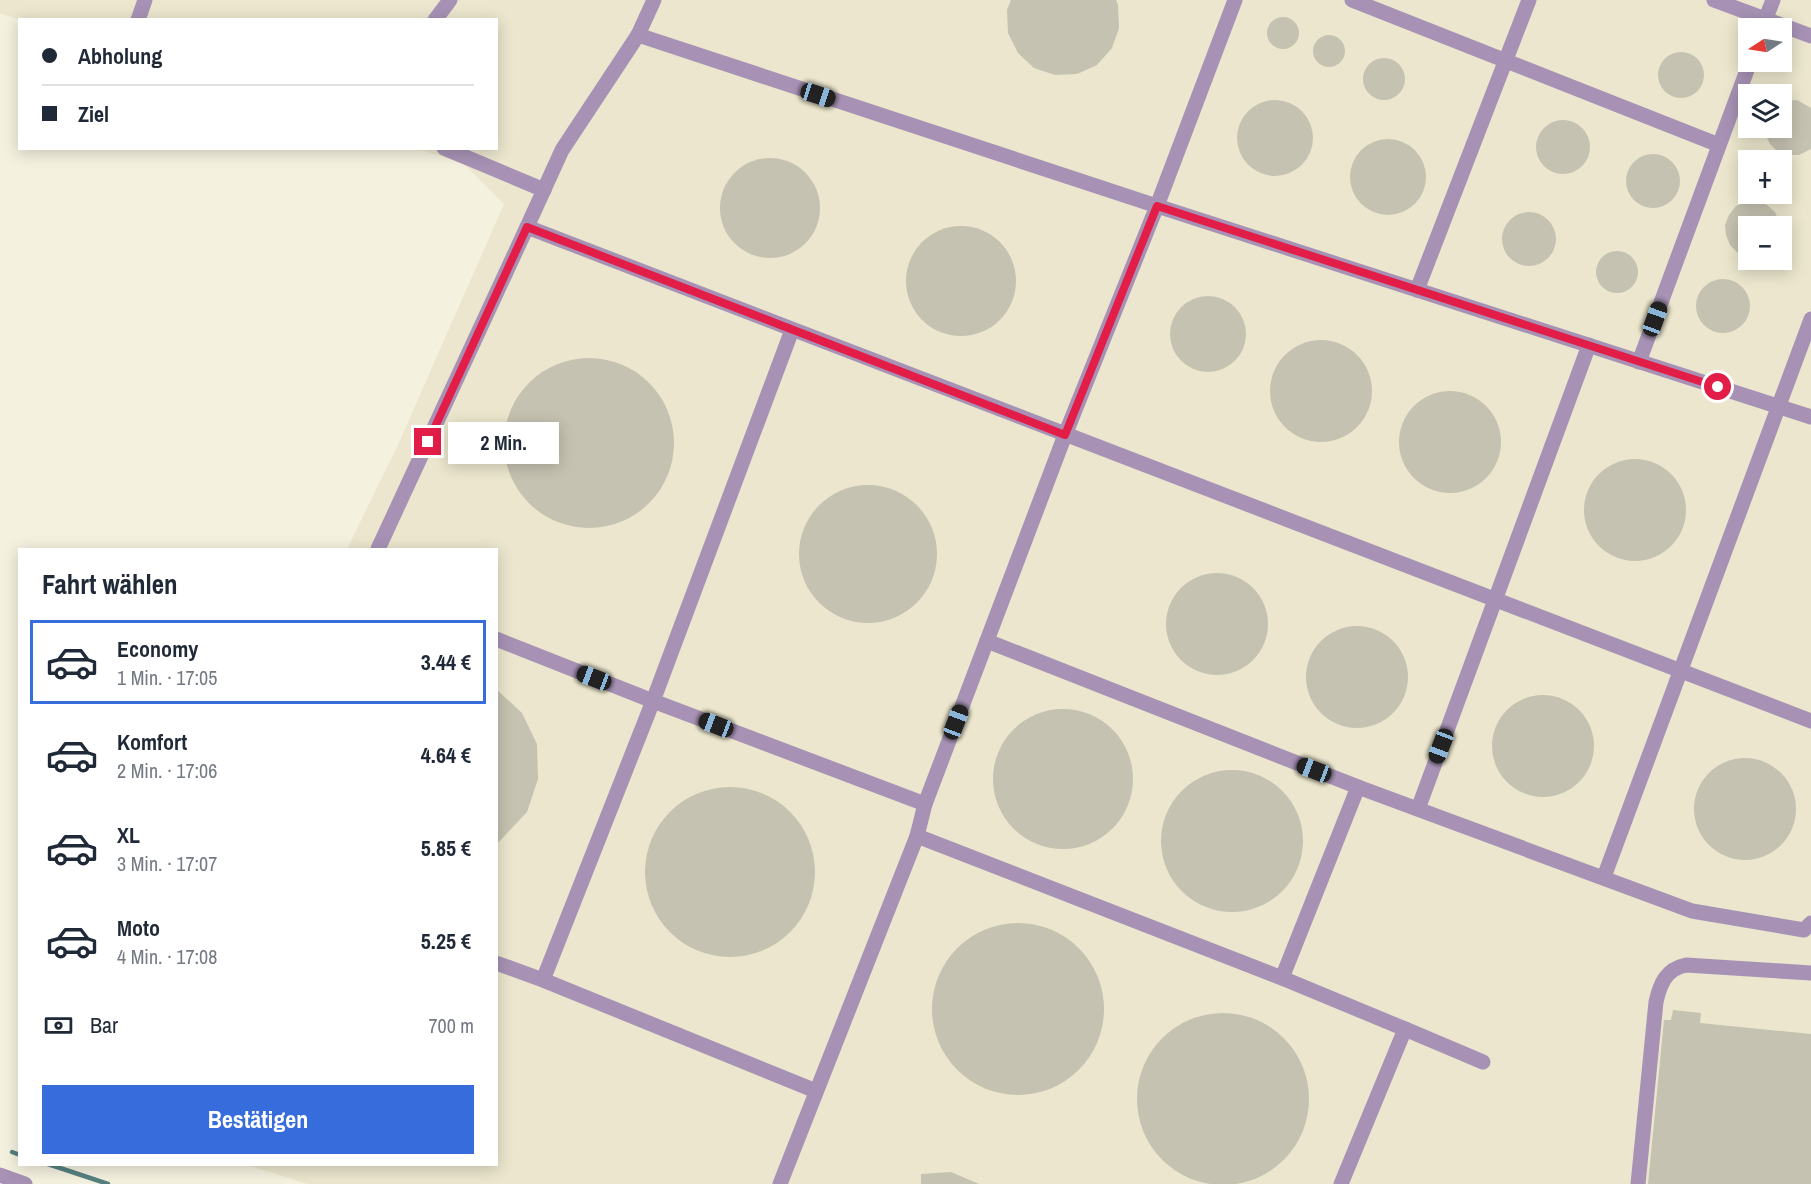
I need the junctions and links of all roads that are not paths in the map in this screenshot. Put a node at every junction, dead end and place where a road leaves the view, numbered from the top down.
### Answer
1 (145, 0) edge
2 (450, 0) edge
3 (654, 0) edge
4 (1235, 0) edge
5 (1352, 0) edge
6 (1529, 0) edge
7 (1714, 0) edge
8 (1773, 0) edge
9 (139, 18) edge
10 (436, 18) edge
11 (1752, 18) edge
12 (1766, 18) edge
13 (1792, 31) edge
14 (638, 35) junction
15 (1811, 36) edge
16 (1506, 60) junction
17 (1746, 72) edge
18 (1719, 145) junction
19 (449, 150) edge
20 (544, 190) junction
21 (1157, 206) junction
22 (527, 227) junction
23 (1417, 290) junction
24 (1811, 319) edge
25 (792, 330) junction
26 (1589, 345) junction
27 (1639, 362) junction
28 (1778, 406) junction
29 (1811, 417) edge
30 (1065, 435) junction
31 (378, 548) edge
32 (1494, 600) junction
33 (498, 640) edge
34 (987, 641) junction
35 (1682, 670) junction
36 (653, 701) junction
37 (1811, 721) edge
38 (1358, 787) junction
39 (925, 804) junction
40 (1418, 809) junction
41 (917, 836) junction
42 (1604, 878) junction
43 (1811, 923) edge
44 (498, 964) edge
45 (1811, 973) edge
46 (1282, 978) junction
47 (543, 980) junction
48 (1405, 1029) junction
49 (1483, 1062) dead end
50 (816, 1091) junction
51 (0, 1175) edge
52 (25, 1184) edge
53 (780, 1184) edge
54 (1341, 1184) edge
55 (1638, 1184) edge

1 - 9 lane
2 - 10 lane
3 - 14 lane
4 - 21 lane
5 - 16 lane
6 - 16 lane
7 - 11 lane
8 - 12 lane
13 - 15 lane
14 - 20 lane
14 - 21 lane
16 - 18 lane
16 - 23 lane
17 - 18 lane
18 - 27 lane
19 - 20 lane
20 - 22 lane
21 - 23 lane
21 - 30 lane
22 - 25 lane
22 - 31 lane
23 - 26 lane
24 - 28 lane
25 - 30 lane
25 - 36 lane
26 - 27 lane
26 - 32 lane
27 - 28 lane
28 - 29 lane
28 - 35 lane
30 - 32 lane
30 - 34 lane
32 - 35 lane
32 - 40 lane
33 - 36 lane
34 - 38 lane
34 - 39 lane
35 - 37 lane
35 - 42 lane
36 - 39 lane
36 - 47 lane
38 - 40 lane
38 - 46 lane
39 - 41 lane
40 - 42 lane
41 - 46 lane
41 - 50 lane
42 - 43 lane
44 - 47 lane
45 - 55 lane
46 - 48 lane
47 - 50 lane
48 - 49 lane
48 - 54 lane
50 - 53 lane
51 - 52 lane

